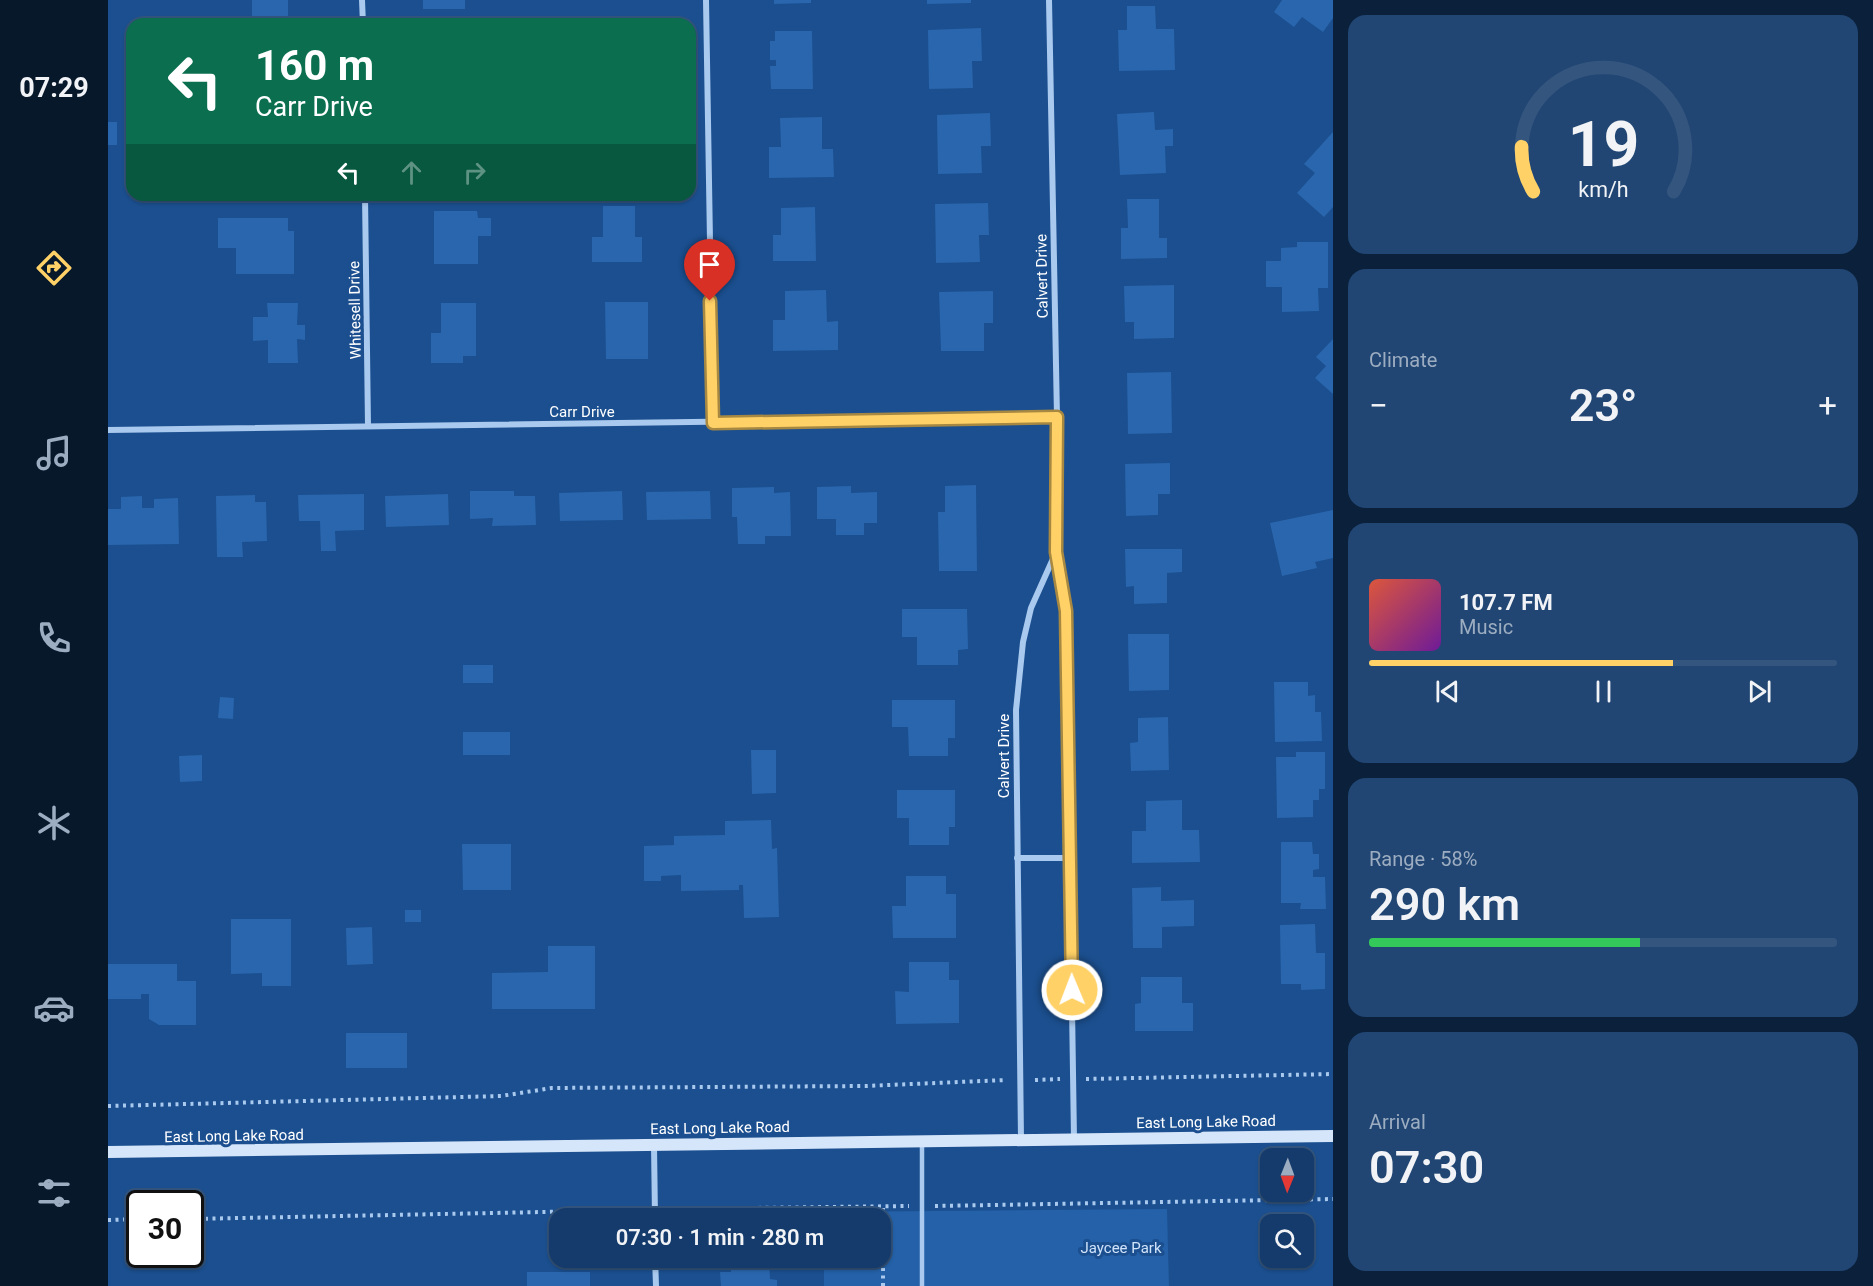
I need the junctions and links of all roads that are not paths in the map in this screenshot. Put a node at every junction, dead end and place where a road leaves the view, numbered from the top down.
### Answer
1 (362, 0) edge
2 (705, 0) edge
3 (1049, 0) edge
4 (363, 18) edge
5 (365, 201) edge
6 (1057, 417) junction
7 (713, 423) junction
8 (368, 426) junction
9 (108, 430) edge
10 (1056, 552) junction
11 (1017, 858) junction
12 (1070, 858) junction
13 (1333, 1136) edge
14 (1074, 1139) junction
15 (1021, 1140) junction
16 (922, 1141) junction
17 (654, 1144) junction
18 (108, 1152) edge
19 (655, 1208) edge
20 (655, 1268) edge
21 (656, 1286) edge
22 (922, 1286) edge

1 - 4 street
2 - 7 street
3 - 6 street, Calvert Drive
5 - 8 street, Whitesell Drive
6 - 7 street, Carr Drive
6 - 10 street, Calvert Drive
7 - 8 street, Carr Drive
8 - 9 street, Carr Drive
10 - 11 street, Calvert Drive
10 - 12 street, Calvert Drive
11 - 12 street
11 - 15 street, Calvert Drive
12 - 14 street, Calvert Drive
13 - 14 main road, East Long Lake Road
14 - 15 main road, East Long Lake Road
15 - 16 main road, East Long Lake Road
16 - 17 main road, East Long Lake Road
16 - 22 lane
17 - 18 main road, East Long Lake Road
17 - 19 street
20 - 21 street

